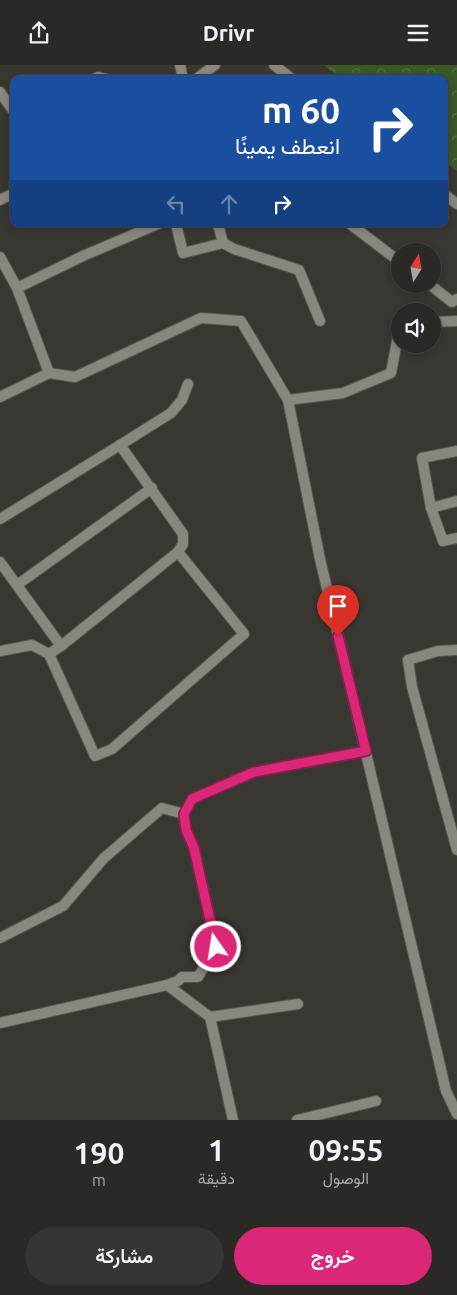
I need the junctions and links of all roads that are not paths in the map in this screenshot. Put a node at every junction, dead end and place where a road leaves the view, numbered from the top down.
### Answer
1 (215, 65) edge
2 (274, 65) edge
3 (201, 75) edge
4 (287, 75) edge
5 (0, 92) edge
6 (10, 106) edge
7 (151, 227) edge
8 (177, 227) edge
9 (219, 227) edge
10 (354, 227) edge
11 (223, 243) junction
12 (391, 255) edge
13 (0, 257) edge
14 (17, 288) junction
15 (441, 293) edge
16 (457, 299) edge
17 (320, 321) dead end
18 (457, 321) edge
19 (441, 322) edge
20 (395, 353) edge
21 (49, 373) junction
22 (188, 384) dead end
23 (0, 397) edge
24 (288, 400) junction
25 (120, 445) junction
26 (457, 451) edge
27 (152, 488) junction
28 (457, 501) edge
29 (431, 508) junction
30 (0, 519) edge
31 (457, 538) edge
32 (178, 553) junction
33 (0, 562) edge
34 (17, 585) junction
35 (60, 646) junction
36 (457, 650) edge
37 (0, 651) edge
38 (49, 654) junction
39 (366, 751) junction
40 (184, 814) junction
41 (457, 850) edge
42 (0, 937) edge
43 (167, 985) junction
44 (298, 1004) dead end
45 (210, 1017) junction
46 (0, 1023) edge
47 (376, 1101) dead end
48 (457, 1114) edge
49 (233, 1120) edge
50 (297, 1120) edge

1 - 3 lane
2 - 4 lane
5 - 6 lane
7 - 14 lane
8 - 11 lane
9 - 11 lane
10 - 12 lane
11 - 17 lane
13 - 14 lane
14 - 21 lane
15 - 16 lane
18 - 19 lane
20 - 24 lane
21 - 23 lane
21 - 24 lane
22 - 25 lane
24 - 39 lane
25 - 27 lane
25 - 30 lane
26 - 29 lane
27 - 32 lane
27 - 34 lane
28 - 29 lane
29 - 31 lane
32 - 35 lane
32 - 38 lane
33 - 34 lane
34 - 35 lane
35 - 38 lane
36 - 41 lane
37 - 38 lane
39 - 40 lane
39 - 48 lane
40 - 42 lane
40 - 43 lane
43 - 45 lane
43 - 46 lane
44 - 45 lane
45 - 49 lane
47 - 50 lane

